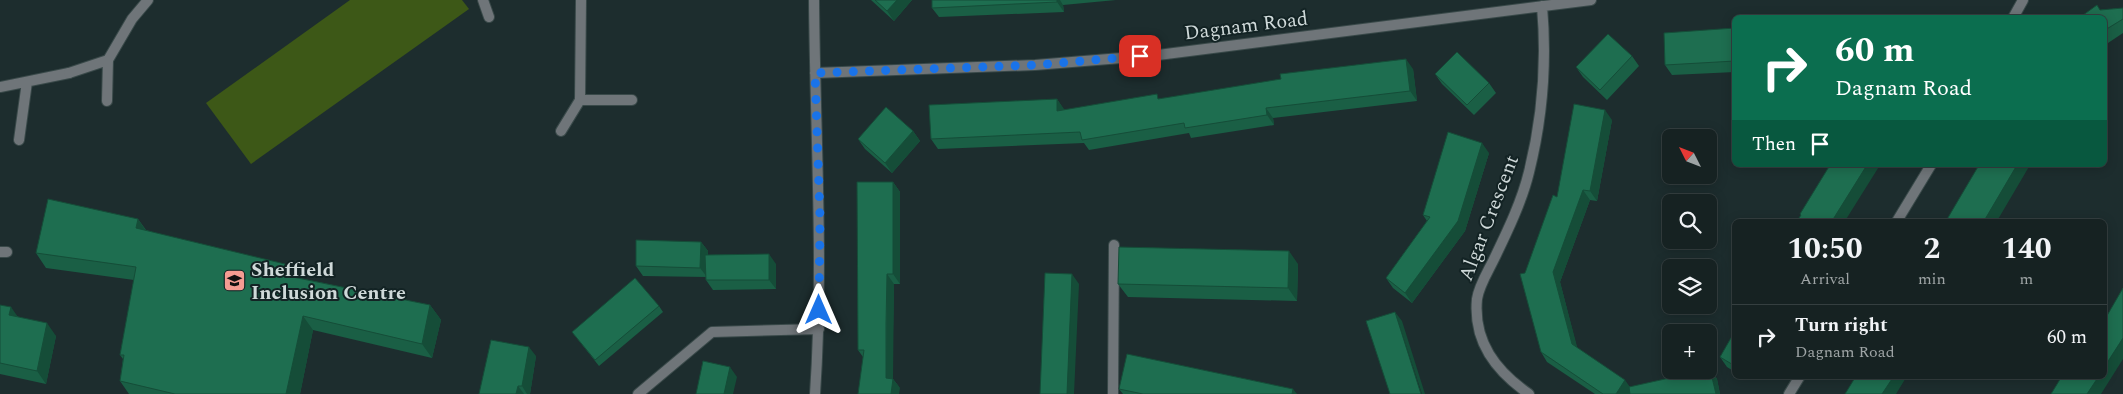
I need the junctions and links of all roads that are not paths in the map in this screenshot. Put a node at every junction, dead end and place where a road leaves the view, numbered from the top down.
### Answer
1 (148, 0) edge
2 (482, 0) edge
3 (581, 0) edge
4 (814, 0) edge
5 (1591, 0) edge
6 (2023, 0) edge
7 (1542, 6) junction
8 (2015, 15) edge
9 (489, 17) dead end
10 (108, 60) junction
11 (815, 73) junction
12 (27, 82) junction
13 (0, 87) edge
14 (580, 100) junction
15 (632, 100) dead end
16 (107, 102) dead end
17 (561, 131) dead end
18 (19, 140) dead end
19 (1930, 167) edge
20 (1898, 219) edge
21 (1114, 245) dead end
22 (819, 329) junction
23 (1798, 379) edge
24 (638, 394) edge
25 (814, 394) edge
26 (1113, 394) edge
27 (1529, 394) edge
28 (1789, 394) edge

1 - 10 street
2 - 9 street
3 - 14 street
4 - 11 street
5 - 7 street, Dagnam Road
6 - 8 street
7 - 11 street, Dagnam Road
7 - 27 street, Algar Crescent
10 - 12 street
10 - 16 street
11 - 22 street
12 - 13 street
12 - 18 street
14 - 15 street
14 - 17 street
19 - 20 street
21 - 26 street
22 - 24 street
22 - 25 street
23 - 28 street

